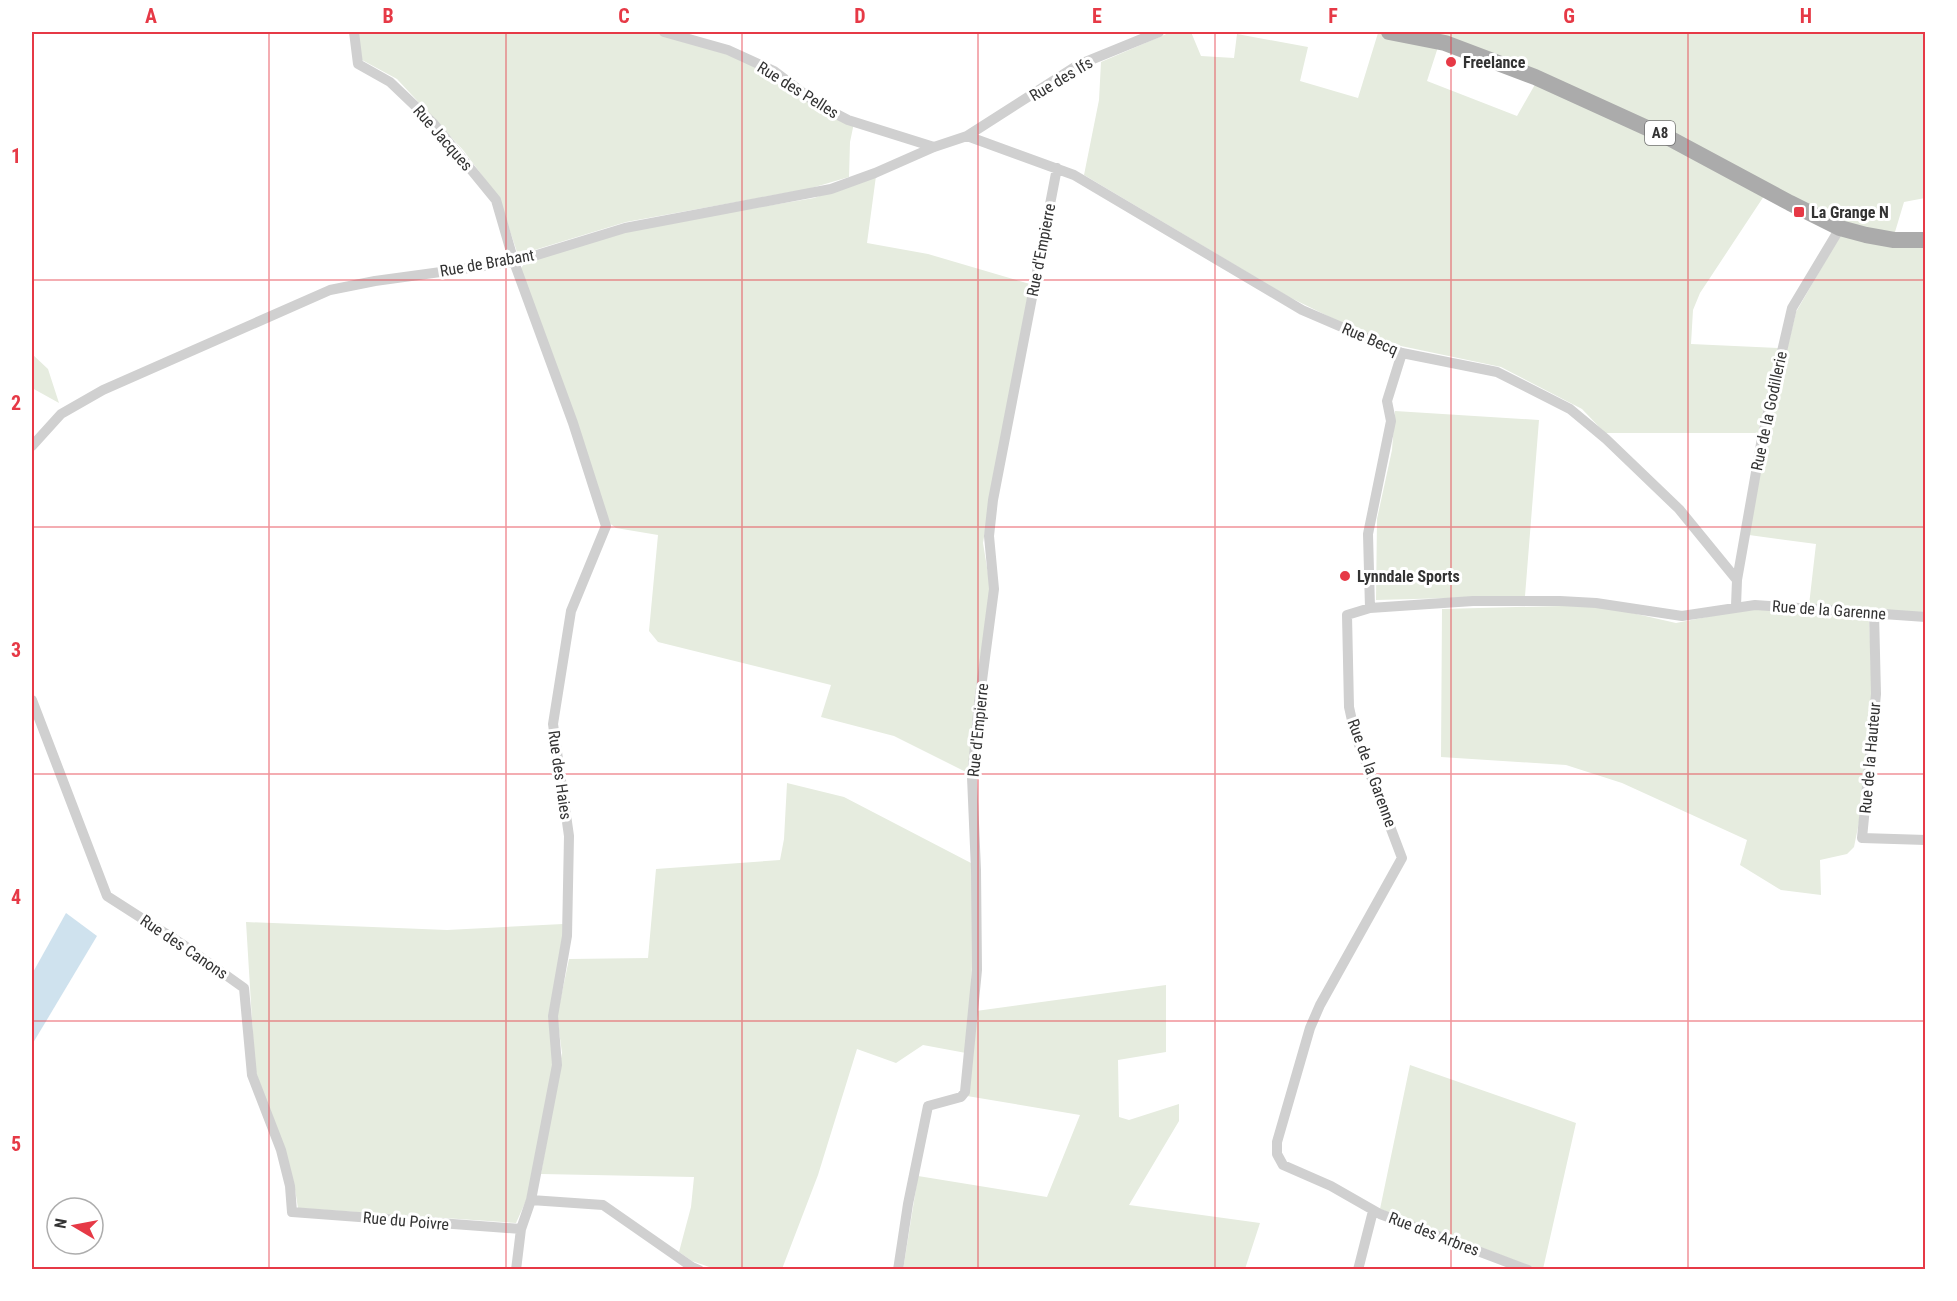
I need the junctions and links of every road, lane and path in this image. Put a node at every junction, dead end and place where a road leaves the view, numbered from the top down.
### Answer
1 (354, 32) edge
2 (664, 32) edge
3 (1159, 32) edge
4 (1389, 32) edge
5 (1140, 35) edge
6 (967, 136) junction
7 (934, 147) junction
8 (1057, 168) junction
9 (1840, 228) junction
10 (1926, 240) edge
11 (514, 262) junction
12 (1402, 353) junction
13 (32, 446) edge
14 (1737, 580) junction
15 (1736, 606) junction
16 (1370, 608) junction
17 (1874, 613) junction
18 (1926, 617) edge
19 (32, 700) edge
20 (1926, 840) edge
21 (531, 1200) junction
22 (1373, 1211) junction
23 (292, 1212) joint
24 (521, 1229) junction
25 (516, 1269) edge
26 (699, 1269) edge
27 (898, 1269) edge
28 (1358, 1269) edge
29 (1528, 1269) edge

1 - 11 street, Rue Jacques
2 - 7 street, Rue des Pelles
3 - 5 street, Rue des Ifs
4 - 9 main road, A8
5 - 6 street, Rue des Ifs
6 - 7 street, Rue de Brabant
6 - 8 street, Rue Becq
7 - 11 street, Rue de Brabant
8 - 12 street, Rue Becq
8 - 27 street, Rue d'Empierre
9 - 10 main road, A8
9 - 14 street, Rue de la Godillerie
11 - 13 street, Rue de Brabant
11 - 21 street, Rue des Haies
12 - 14 street, Rue Becq
12 - 16 street
14 - 15 street, Rue de la Godillerie
15 - 16 street, Rue de la Garenne
15 - 17 street, Rue de la Garenne
16 - 22 street, Rue de la Garenne
17 - 18 street, Rue de la Garenne
17 - 20 street, Rue de la Hauteur
19 - 23 street, Rue des Canons
21 - 24 street, Rue des Haies
21 - 26 street
22 - 28 street
22 - 29 street, Rue des Arbres
23 - 24 street, Rue du Poivre
24 - 25 street, Rue des Haies

